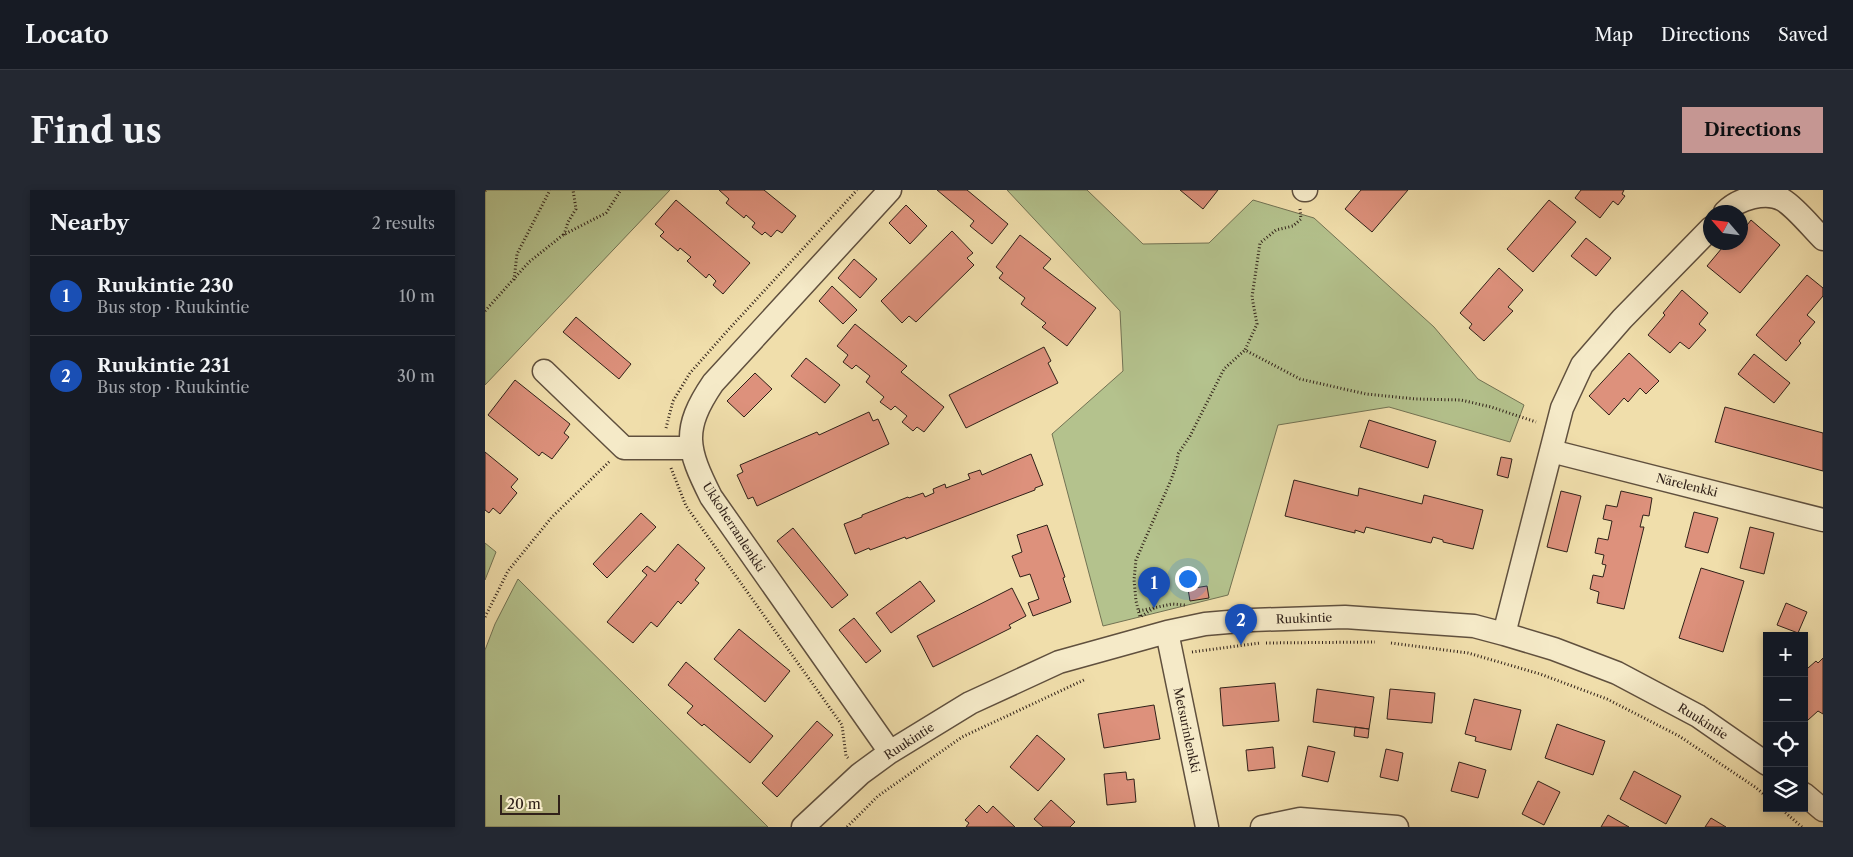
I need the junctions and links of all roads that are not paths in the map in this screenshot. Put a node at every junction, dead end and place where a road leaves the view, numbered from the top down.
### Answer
1 (890, 190) edge
2 (1732, 205) edge
3 (1703, 236) edge
4 (1823, 239) edge
5 (544, 371) dead end
6 (1553, 443) junction
7 (691, 448) junction
8 (1823, 520) edge
9 (1167, 632) junction
10 (1504, 634) junction
11 (890, 752) junction
12 (1763, 761) edge
13 (1808, 797) edge
14 (1823, 810) edge
15 (803, 827) edge
16 (1207, 827) edge
17 (1262, 827) edge
18 (1397, 827) edge

1 - 7 street, Ukkoherranlenkki
2 - 4 street
3 - 6 street
5 - 7 street
6 - 8 street, Närelenkki
6 - 10 street
7 - 11 street, Ukkoherranlenkki
9 - 10 street, Ruukintie
9 - 11 street, Ruukintie
9 - 16 street, Metsurinlenkki
10 - 12 street, Ruukintie
11 - 15 street, Ruukintie
13 - 14 street
17 - 18 street

